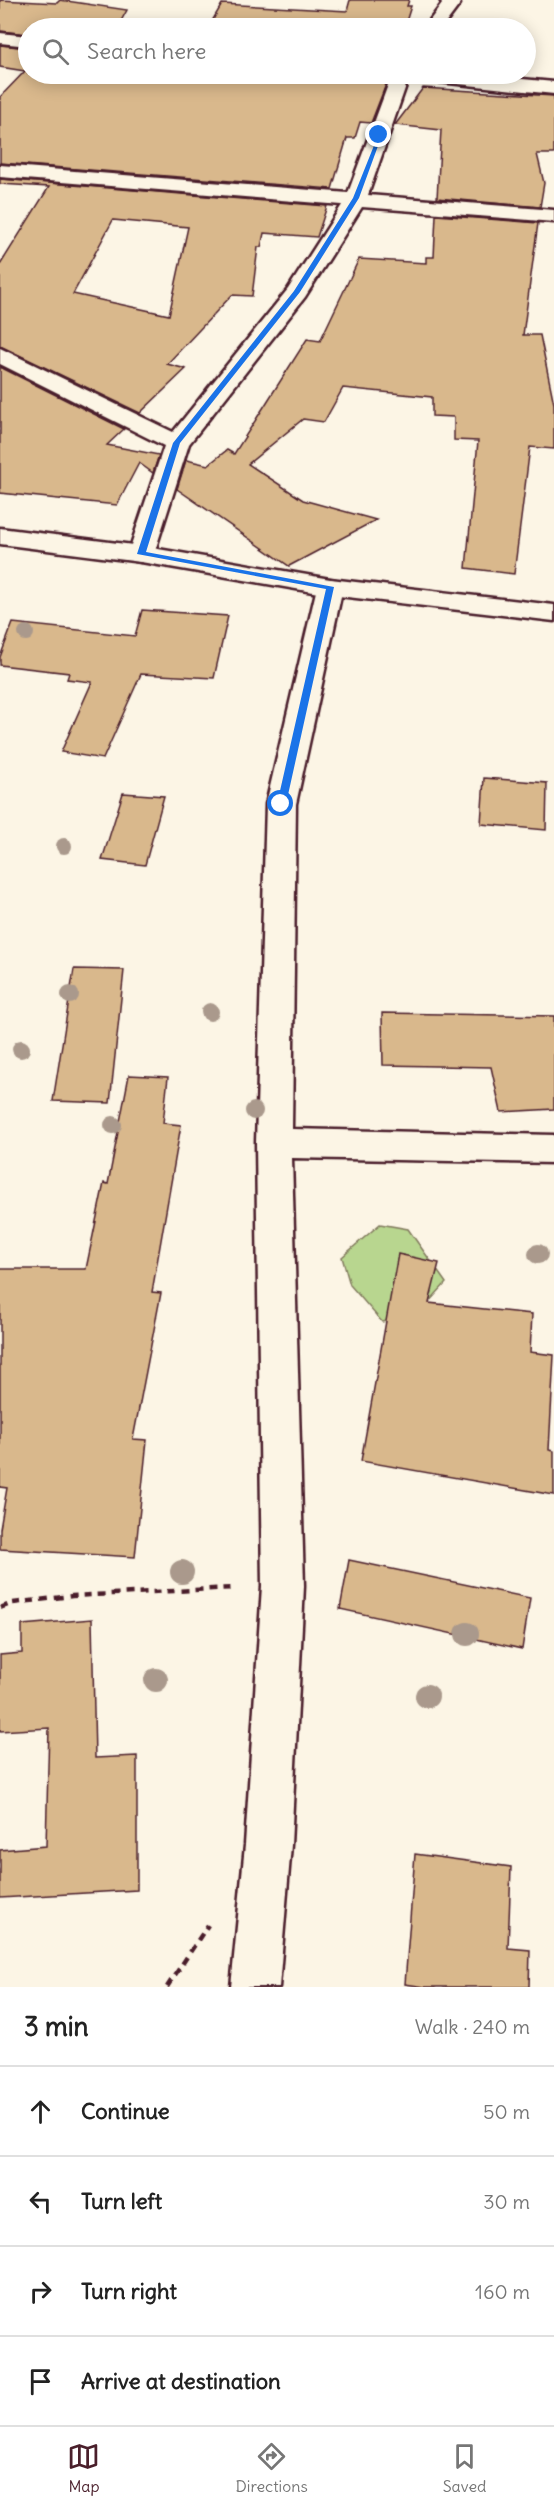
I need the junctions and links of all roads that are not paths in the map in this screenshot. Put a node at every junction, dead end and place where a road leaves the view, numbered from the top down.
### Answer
1 (449, 0) edge
2 (440, 18) edge
3 (0, 38) edge
4 (18, 40) edge
5 (397, 84) edge
6 (516, 84) edge
7 (554, 88) edge
8 (0, 171) edge
9 (356, 198) junction
10 (554, 216) edge
11 (0, 355) edge
12 (177, 443) junction
13 (0, 536) edge
14 (141, 554) junction
15 (330, 587) junction
16 (554, 613) edge
17 (274, 1143) junction
18 (554, 1149) edge
19 (255, 1987) edge

1 - 2 street
3 - 4 street
5 - 9 street
6 - 7 street
8 - 9 street
9 - 10 street
9 - 12 street
11 - 12 street
12 - 14 street
13 - 14 street
14 - 15 street
15 - 16 street
15 - 17 street
17 - 18 street
17 - 19 street

